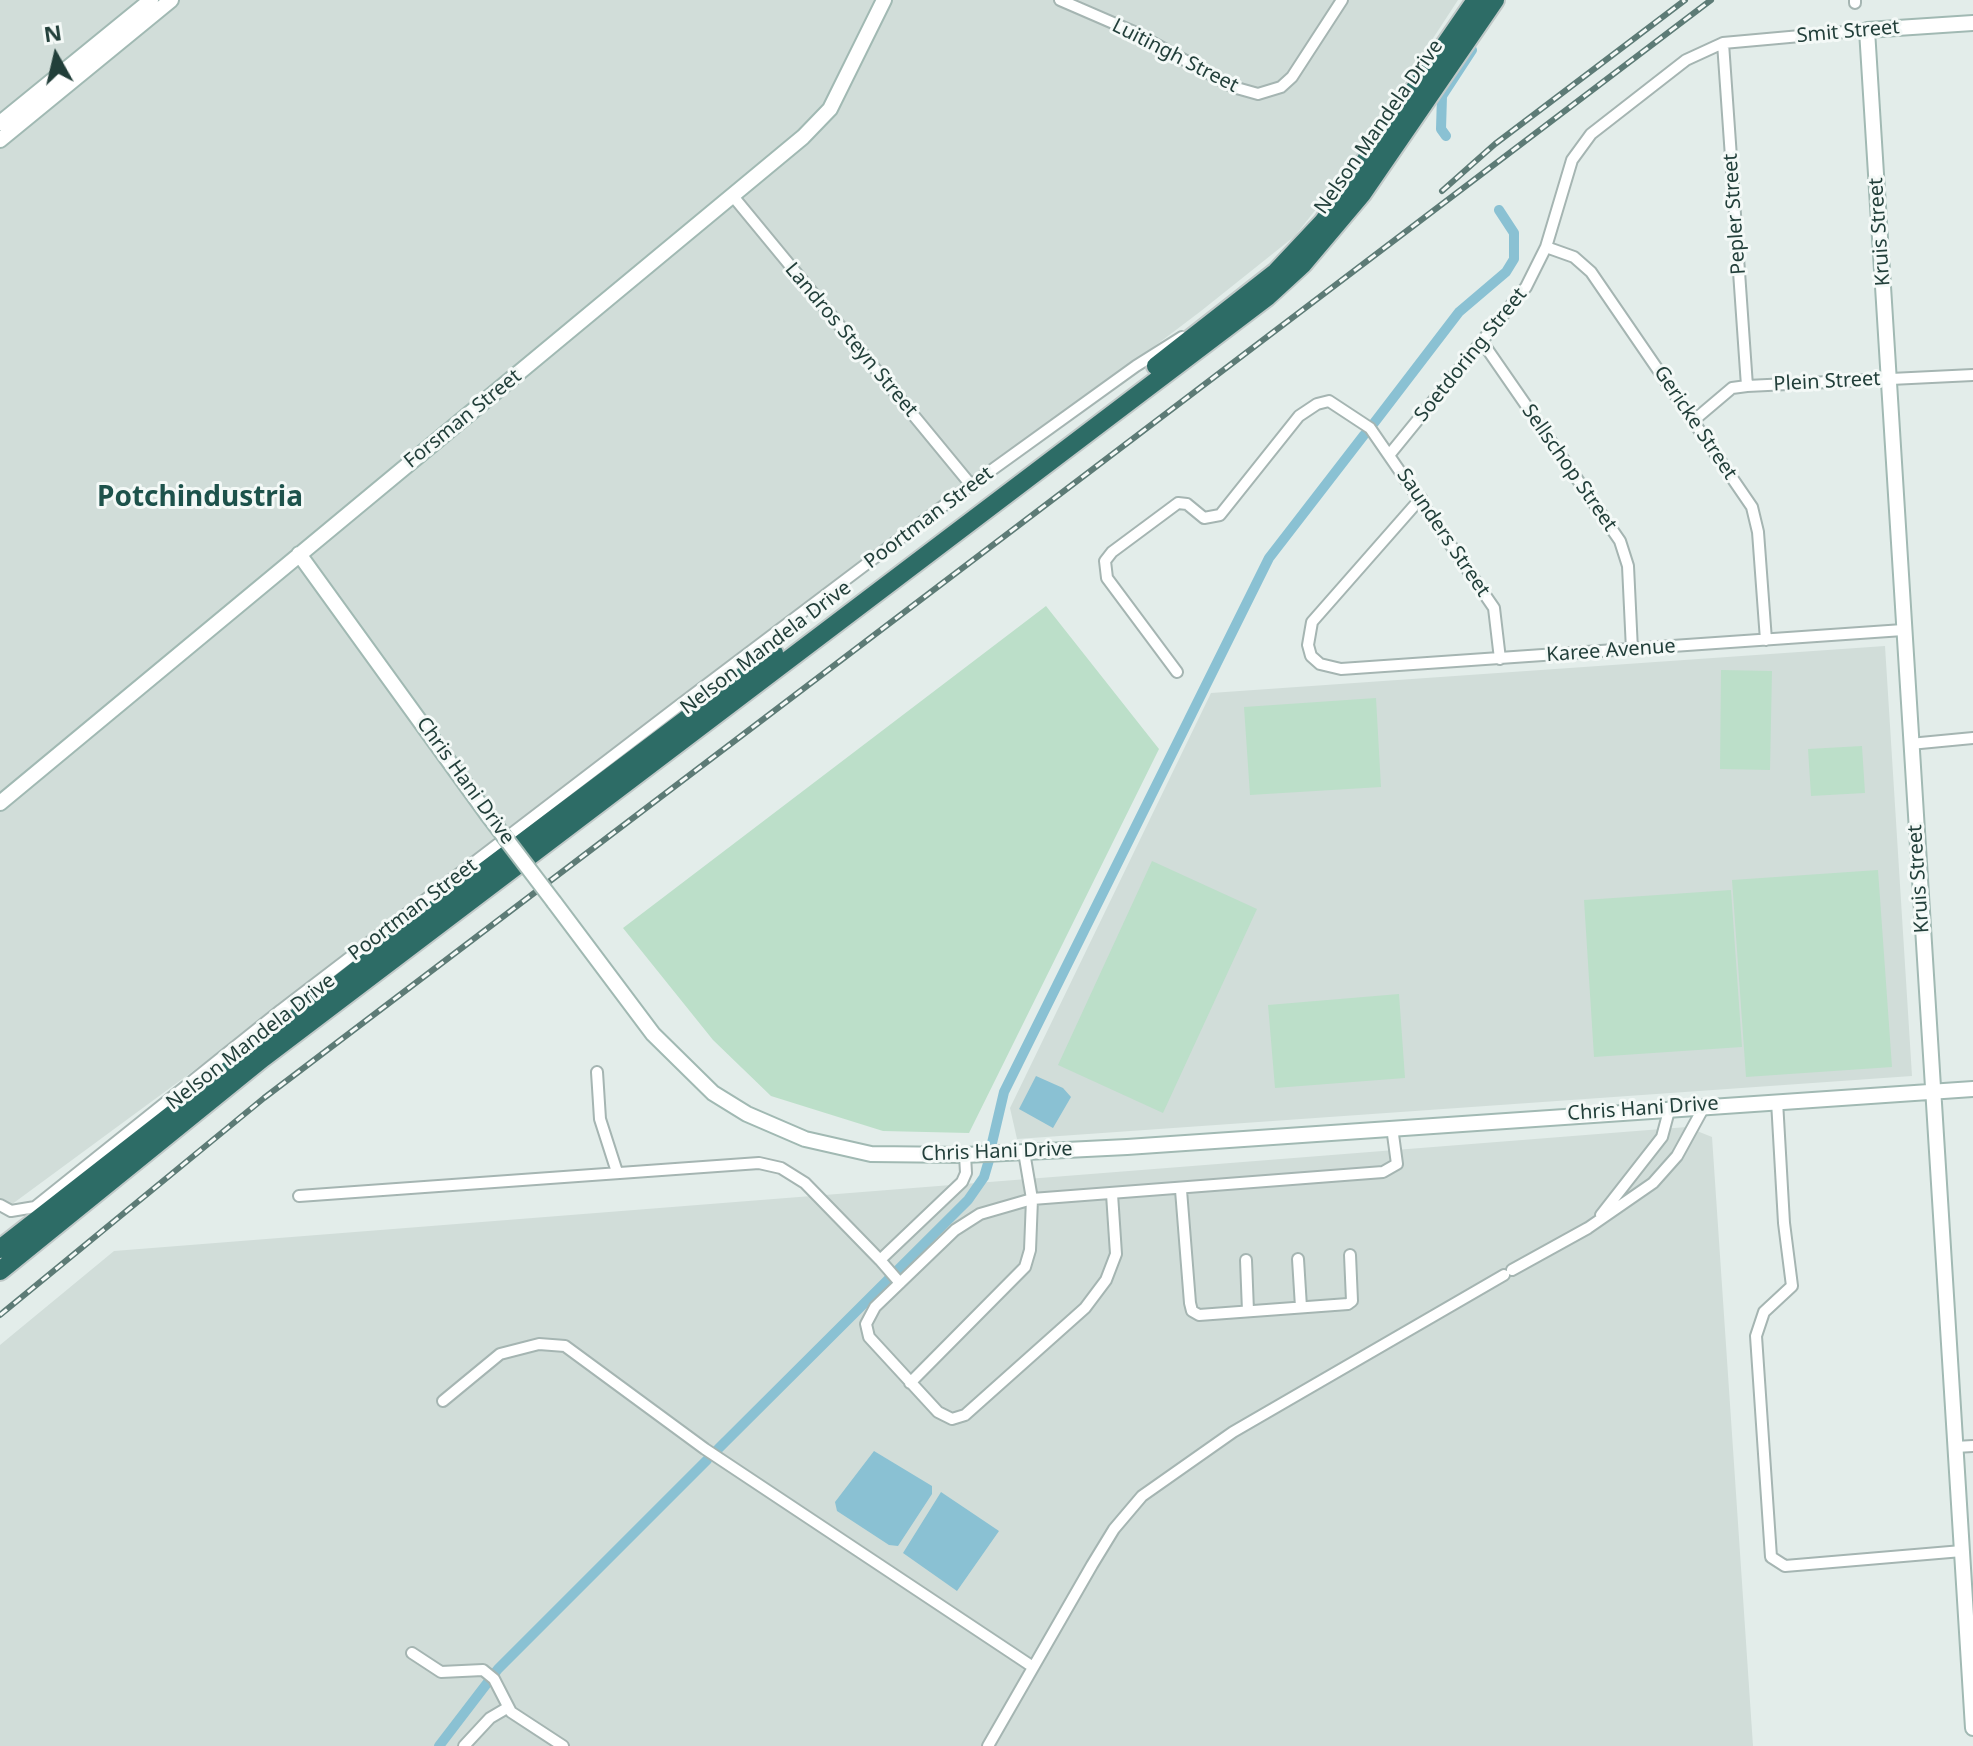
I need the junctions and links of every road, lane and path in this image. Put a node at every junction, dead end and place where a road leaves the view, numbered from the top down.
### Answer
1 (151, 0) edge
2 (171, 0) edge
3 (884, 0) edge
4 (1060, 0) edge
5 (1342, 0) edge
6 (1476, 0) edge
7 (1495, 0) edge
8 (1973, 23) edge
9 (1867, 30) junction
10 (1723, 43) junction
11 (0, 123) edge
12 (0, 140) edge
13 (732, 195) junction
14 (1546, 247) junction
15 (1226, 313) junction
16 (1483, 343) junction
17 (1973, 375) edge
18 (1890, 378) junction
19 (1747, 386) junction
20 (1693, 421) junction
21 (1390, 454) junction
22 (971, 485) junction
23 (1421, 498) junction
24 (299, 554) junction
25 (1903, 630) junction
26 (1766, 640) junction
27 (1632, 650) junction
28 (1500, 659) junction
29 (1177, 672) dead end
30 (1973, 738) edge
31 (1910, 744) junction
32 (0, 803) edge
33 (597, 1072) dead end
34 (1973, 1089) edge
35 (1932, 1092) junction
36 (1777, 1101) junction
37 (1705, 1105) junction
38 (1670, 1107) junction
39 (1392, 1127) junction
40 (1024, 1152) junction
41 (965, 1155) junction
42 (617, 1172) junction
43 (1181, 1190) junction
44 (1112, 1194) junction
45 (299, 1196) dead end
46 (1032, 1199) junction
47 (0, 1205) edge
48 (1588, 1228) junction
49 (0, 1249) edge
50 (1350, 1255) dead end
51 (1298, 1259) dead end
52 (880, 1260) junction
53 (1246, 1260) dead end
54 (0, 1271) edge
55 (895, 1277) junction
56 (1301, 1307) junction
57 (1248, 1311) junction
58 (910, 1383) junction
59 (443, 1401) dead end
60 (1973, 1446) edge
61 (1955, 1447) junction
62 (1962, 1551) junction
63 (412, 1653) dead end
64 (1033, 1667) junction
65 (507, 1708) junction
66 (1972, 1712) edge
67 (1973, 1728) edge
68 (464, 1746) edge
69 (563, 1746) edge
70 (988, 1746) edge

1 - 11 street
2 - 12 street
3 - 13 street, Forsman Street
4 - 5 street, Luitingh Street
6 - 15 highway, Nelson Mandela Drive
7 - 54 highway, Nelson Mandela Drive
8 - 9 street, Smit Street
9 - 10 street, Smit Street
9 - 18 street, Kruis Street
10 - 14 street, Soetdoring Street
10 - 19 street, Pepler Street
13 - 22 street, Landros Steyn Street
13 - 24 street, Forsman Street
14 - 16 street, Soetdoring Street
14 - 20 street, Gericke Street
15 - 22 street, Poortman Street
15 - 49 highway, Nelson Mandela Drive
16 - 21 street, Soetdoring Street
16 - 27 street, Sellschop Street
17 - 18 street, Plein Street
18 - 19 street, Plein Street
18 - 25 street, Kruis Street
19 - 20 street, Plein Street
20 - 26 street, Gericke Street
21 - 23 street, Saunders Street
21 - 29 street, Saunders Street
22 - 47 street, Poortman Street
23 - 28 street, Saunders Street
23 - 28 street, Karee Avenue
24 - 32 street, Forsman Street
24 - 41 street, Chris Hani Drive, bridge
25 - 26 street, Karee Avenue
25 - 31 street, Kruis Street
26 - 27 street, Karee Avenue
27 - 28 street, Karee Avenue
30 - 31 street
31 - 35 street, Kruis Street
33 - 42 street
34 - 35 street, Chris Hani Drive
35 - 36 street, Chris Hani Drive
35 - 61 street, Kruis Street
36 - 37 street, Chris Hani Drive
36 - 62 street
37 - 38 street, Chris Hani Drive
37 - 48 street
38 - 39 street, Chris Hani Drive
38 - 48 street
39 - 40 street, Chris Hani Drive
39 - 43 street
40 - 41 street, Chris Hani Drive
40 - 46 street
41 - 52 street
42 - 45 street
42 - 52 street
43 - 44 street
43 - 57 street
44 - 46 street
44 - 58 street
46 - 55 street
46 - 58 street
48 - 64 street
50 - 56 street
51 - 56 street
52 - 55 street
53 - 57 street
55 - 58 street
56 - 57 street
59 - 64 street
60 - 61 street
61 - 62 street, Kruis Street
62 - 66 street, Kruis Street
63 - 65 street
64 - 70 street
65 - 68 street
65 - 69 street
66 - 67 street, Kruis Street

